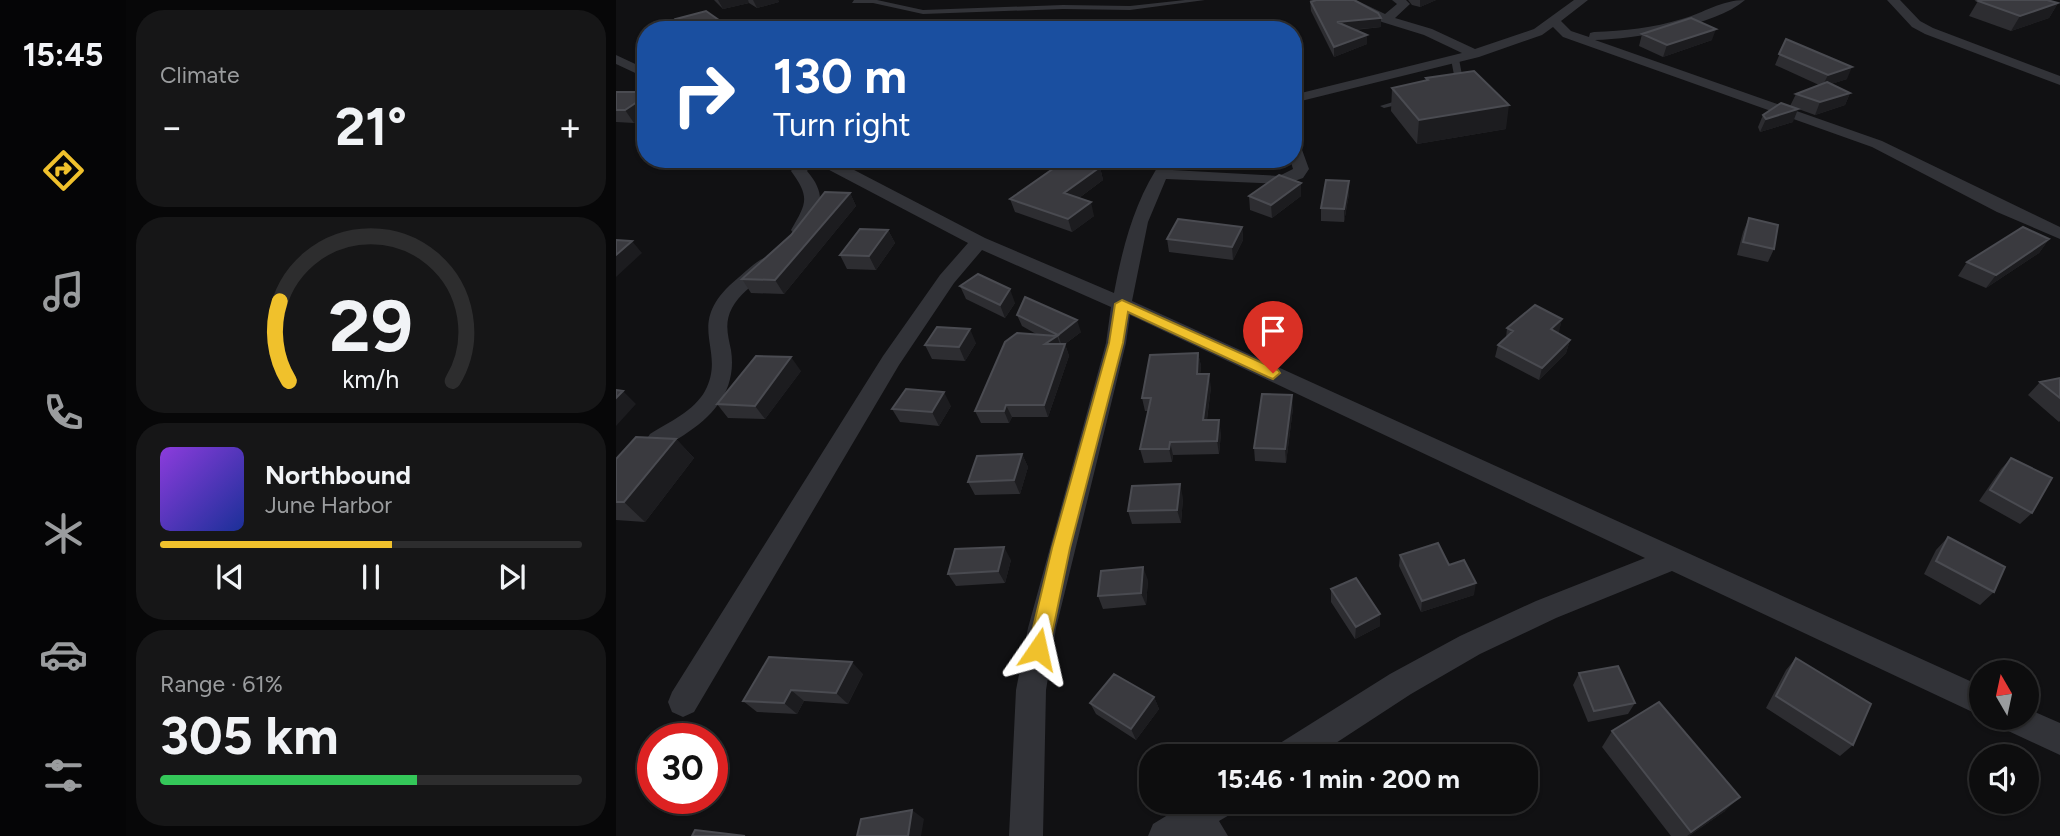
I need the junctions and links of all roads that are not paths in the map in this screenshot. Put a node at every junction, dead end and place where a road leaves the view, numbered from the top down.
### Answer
1 (1202, 0) edge
2 (1347, 0) edge
3 (1398, 0) edge
4 (1582, 0) edge
5 (1739, 0) edge
6 (1893, 0) edge
7 (854, 2) edge
8 (1386, 19) junction
9 (1556, 22) junction
10 (1538, 32) junction
11 (1567, 34) junction
12 (1628, 35) junction
13 (1600, 44) junction
14 (1474, 54) junction
15 (1455, 59) junction
16 (616, 60) edge
17 (637, 70) edge
18 (2060, 81) edge
19 (1456, 91) edge
20 (1302, 97) edge
21 (1421, 97) edge
22 (1384, 106) dead end
23 (801, 168) edge
24 (837, 168) edge
25 (1166, 168) edge
26 (1174, 168) edge
27 (1301, 168) edge
28 (2060, 234) edge
29 (979, 242) junction
30 (1122, 304) junction
31 (658, 440) edge
32 (1676, 558) junction
33 (1969, 695) edge
34 (683, 702) dead end
35 (2039, 729) edge
36 (2060, 738) edge
37 (1306, 744) edge
38 (1208, 819) edge
39 (1026, 836) edge
40 (1165, 836) edge

1 - 7 lane
2 - 8 street
3 - 8 street
4 - 9 street
5 - 12 street
6 - 18 street
8 - 14 street
9 - 10 street
9 - 11 street
10 - 11 street
10 - 14 street
11 - 12 street
11 - 13 street
12 - 13 street
13 - 28 street
14 - 15 street
15 - 19 lane
15 - 20 street
16 - 17 street
21 - 22 lane
23 - 31 street
24 - 29 street
25 - 30 street
26 - 27 street
29 - 30 street
29 - 34 street
30 - 32 street
30 - 39 street
32 - 33 street
32 - 37 street
35 - 36 street
38 - 40 street

